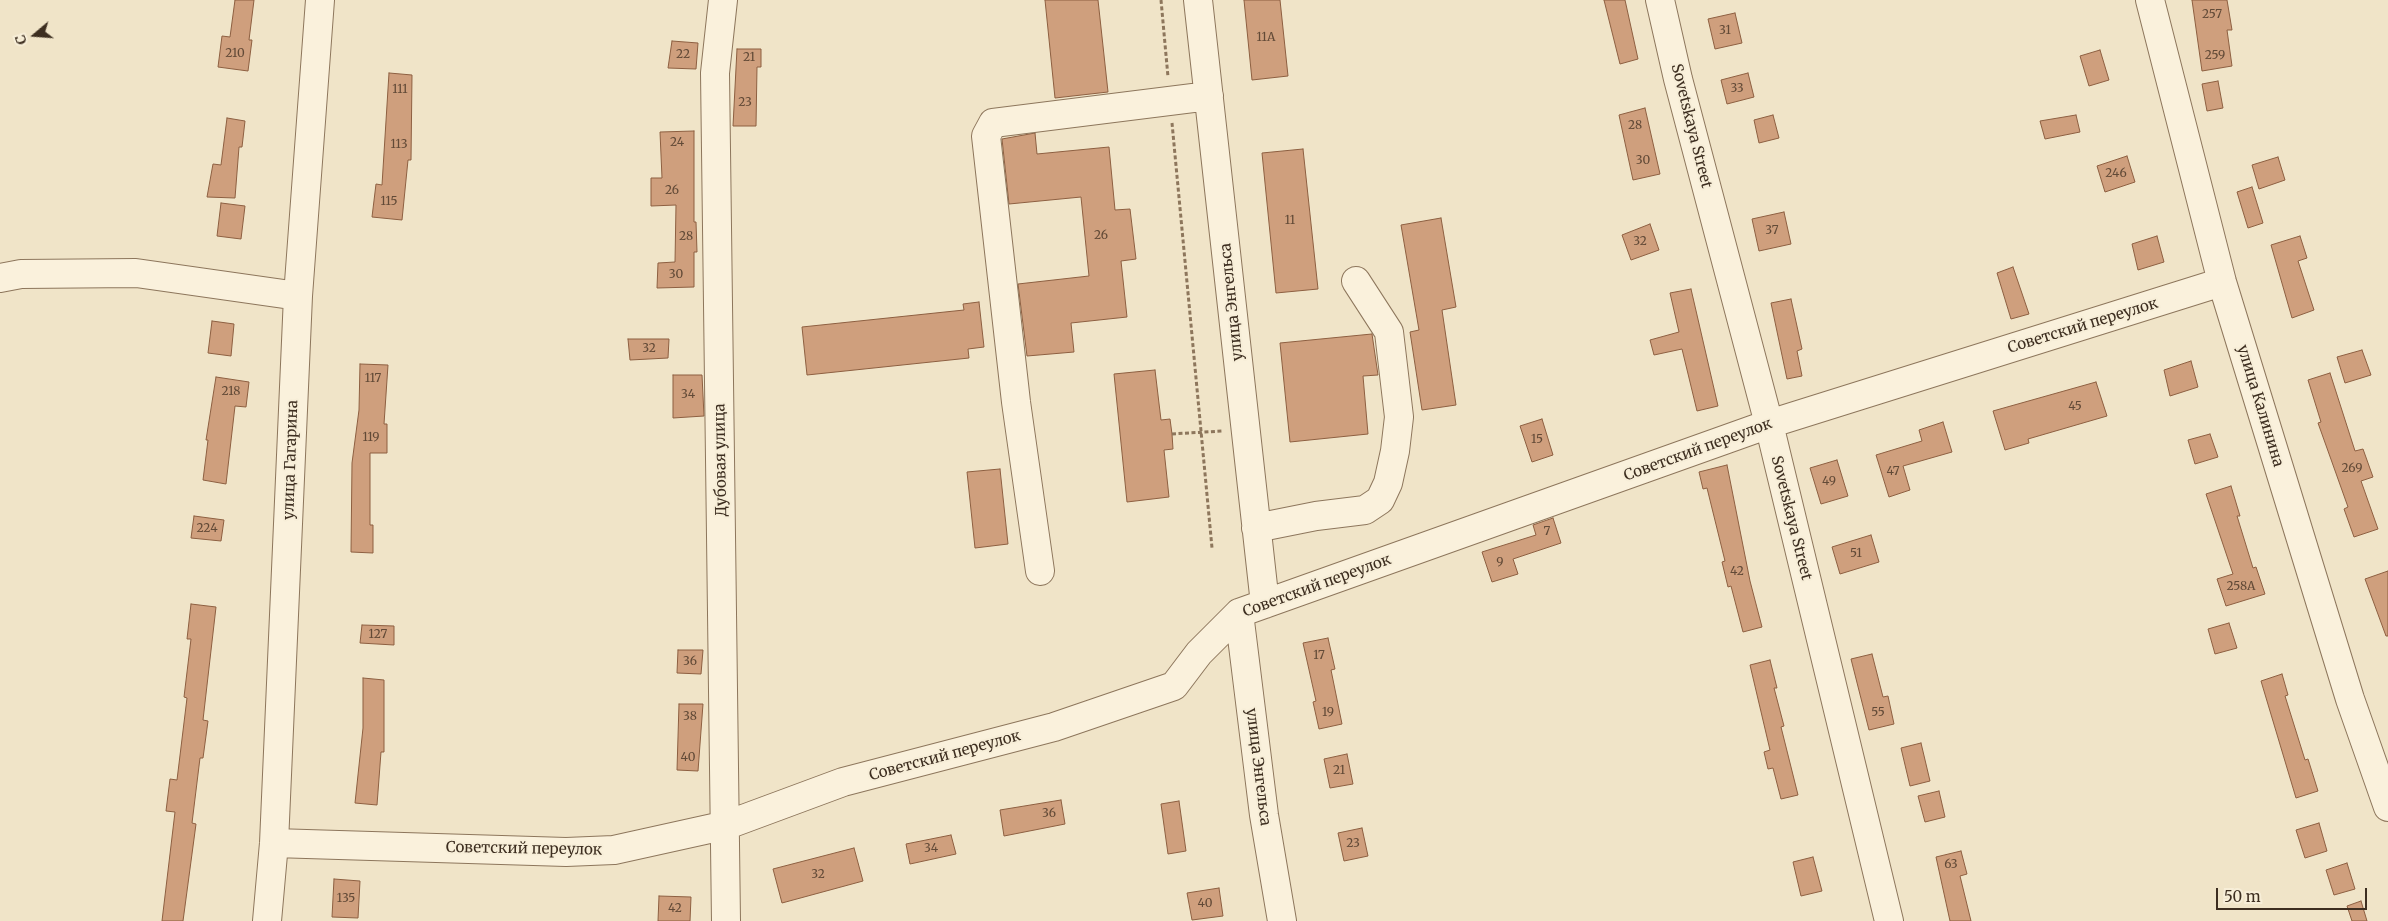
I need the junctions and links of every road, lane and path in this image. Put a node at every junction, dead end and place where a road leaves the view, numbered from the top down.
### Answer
1 (320, 0) edge
2 (723, 0) edge
3 (1161, 0) edge
4 (1198, 0) edge
5 (1660, 0) edge
6 (2150, 0) edge
7 (1209, 96) junction
8 (1170, 101) junction
9 (0, 278) edge
10 (1356, 281) dead end
11 (2222, 282) junction
12 (298, 296) junction
13 (1769, 424) junction
14 (1245, 428) junction
15 (1201, 433) junction
16 (1172, 434) dead end
17 (1256, 528) junction
18 (1212, 548) dead end
19 (1040, 571) dead end
20 (1265, 604) junction
21 (1240, 613) junction
22 (2388, 807) edge
23 (726, 825) junction
24 (274, 843) junction
25 (267, 921) edge
26 (726, 921) edge
27 (1282, 921) edge
28 (1889, 921) edge

1 - 12 street, улица Гагарина
2 - 23 street, Дубовая улица
3 - 8 path
4 - 7 street, улица Энгельса
5 - 13 street, Sovetskaya Street
6 - 11 street, улица Калинина
7 - 8 street
7 - 14 street, улица Энгельса
8 - 15 path
8 - 19 street
9 - 12 street
10 - 17 street
11 - 13 street, Советский переулок
11 - 22 street, улица Калинина
12 - 24 street, улица Гагарина
13 - 20 street, Советский переулок
13 - 28 street, Sovetskaya Street
14 - 15 path
14 - 17 street, улица Энгельса
15 - 16 path
15 - 18 path
17 - 20 street, улица Энгельса
20 - 21 street, Советский переулок
21 - 23 street, Советский переулок
21 - 27 street, улица Энгельса
23 - 24 street, Советский переулок
23 - 26 street, Дубовая улица
24 - 25 street, улица Гагарина

